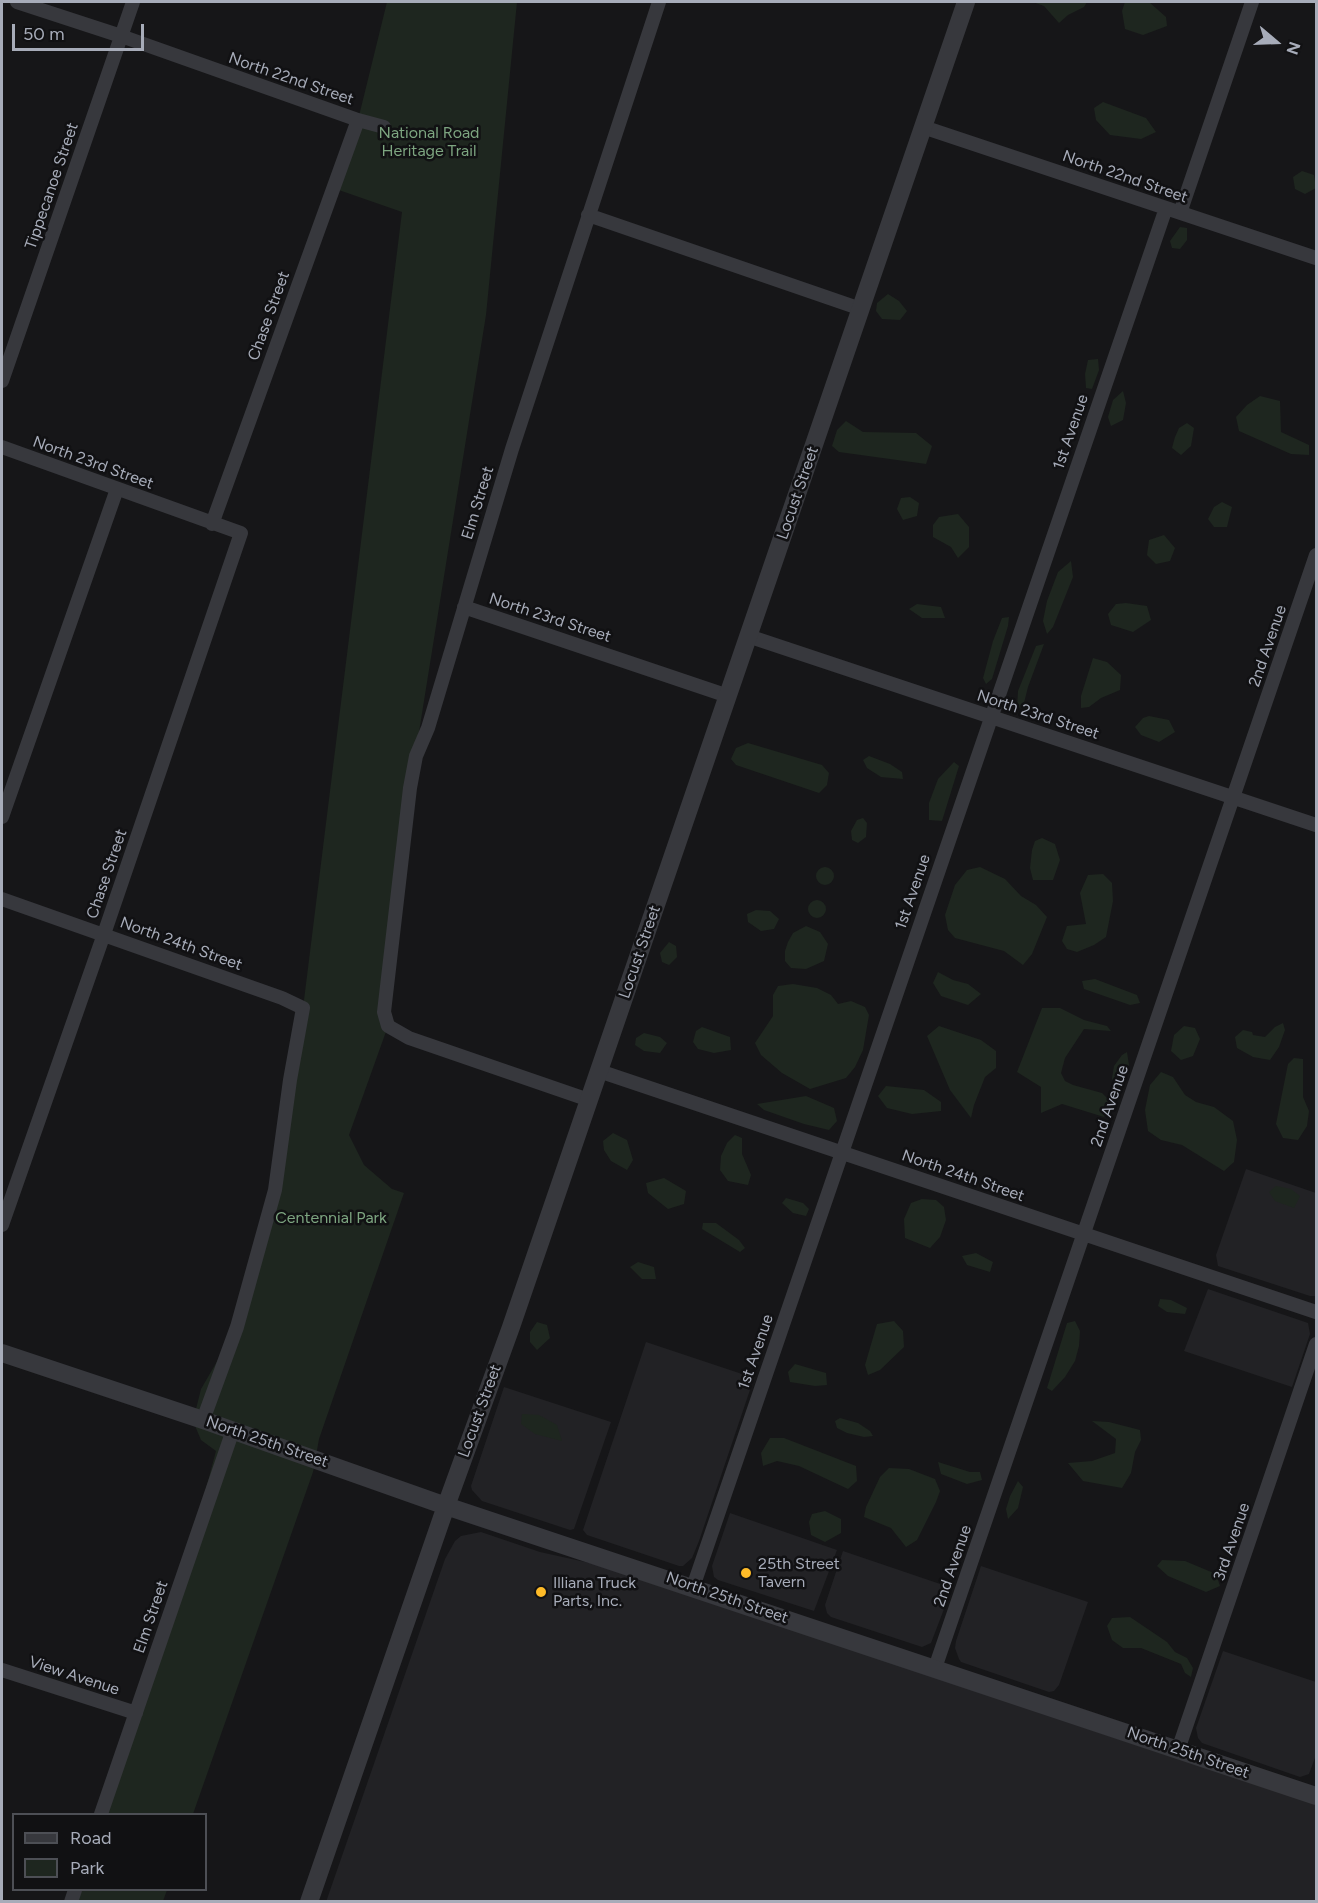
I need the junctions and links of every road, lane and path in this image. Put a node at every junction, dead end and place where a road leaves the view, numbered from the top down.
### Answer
1 (17, 2) edge
2 (133, 2) edge
3 (659, 2) edge
4 (966, 2) edge
5 (1252, 2) edge
6 (121, 36) junction
7 (358, 120) junction
8 (384, 127) dead end
9 (923, 127) junction
10 (1166, 208) junction
11 (1180, 213) junction
12 (588, 215) junction
13 (1317, 258) edge
14 (861, 309) junction
15 (2, 381) edge
16 (2, 447) edge
17 (117, 489) junction
18 (212, 524) junction
19 (241, 533) joint
20 (1317, 555) edge
21 (464, 607) junction
22 (748, 636) junction
23 (728, 696) junction
24 (991, 716) junction
25 (1234, 798) junction
26 (2, 817) edge
27 (1317, 825) edge
28 (2, 899) edge
29 (104, 934) junction
30 (599, 1071) junction
31 (589, 1100) junction
32 (842, 1152) junction
33 (2, 1225) edge
34 (1084, 1234) junction
35 (1317, 1312) edge
36 (1317, 1344) edge
37 (2, 1353) edge
38 (203, 1420) junction
39 (233, 1430) junction
40 (446, 1506) junction
41 (693, 1587) junction
42 (935, 1668) junction
43 (2, 1673) edge
44 (136, 1713) junction
45 (1178, 1750) junction
46 (1316, 1792) edge
47 (102, 1813) edge
48 (309, 1902) edge

1 - 6 street, North 22nd Street
2 - 6 street, Tippecanoe Street
3 - 12 street, Elm Street
4 - 9 street, Locust Street
5 - 11 street
6 - 7 street, North 22nd Street
6 - 15 street, Tippecanoe Street
7 - 8 street, North 22nd Street
7 - 18 street, Chase Street
9 - 10 street, North 22nd Street
9 - 14 street, Locust Street
10 - 11 street, North 22nd Street
10 - 24 street, 1st Avenue
11 - 13 street, North 22nd Street
12 - 14 street
12 - 21 street, Elm Street
14 - 22 street, Locust Street
16 - 17 street, North 23rd Street
17 - 18 street, North 23rd Street
17 - 26 street
18 - 19 street, North 23rd Street
19 - 29 street, Chase Street
20 - 25 street, 2nd Avenue
21 - 23 street, North 23rd Street
21 - 31 street, Elm Street
22 - 23 street, Locust Street
22 - 24 street, North 23rd Street
23 - 30 street, Locust Street
24 - 25 street, North 23rd Street
24 - 32 street, 1st Avenue
25 - 27 street, North 23rd Street
25 - 34 street, 2nd Avenue
28 - 29 street, North 24th Street
29 - 33 street, Chase Street
29 - 38 street, North 24th Street
30 - 31 street, Locust Street
30 - 32 street, North 24th Street
31 - 40 street, Locust Street
32 - 34 street, North 24th Street
32 - 41 street, 1st Avenue
34 - 35 street, North 24th Street
34 - 42 street, 2nd Avenue
36 - 45 street, 3rd Avenue
37 - 38 street, North 25th Street
38 - 39 street, North 25th Street
39 - 40 street, North 25th Street
39 - 44 street, Elm Street
40 - 41 street, North 25th Street
40 - 48 street, Locust Street
41 - 42 street, North 25th Street
42 - 45 street, North 25th Street
43 - 44 street, View Avenue
44 - 47 street, Elm Street
45 - 46 street, North 25th Street

